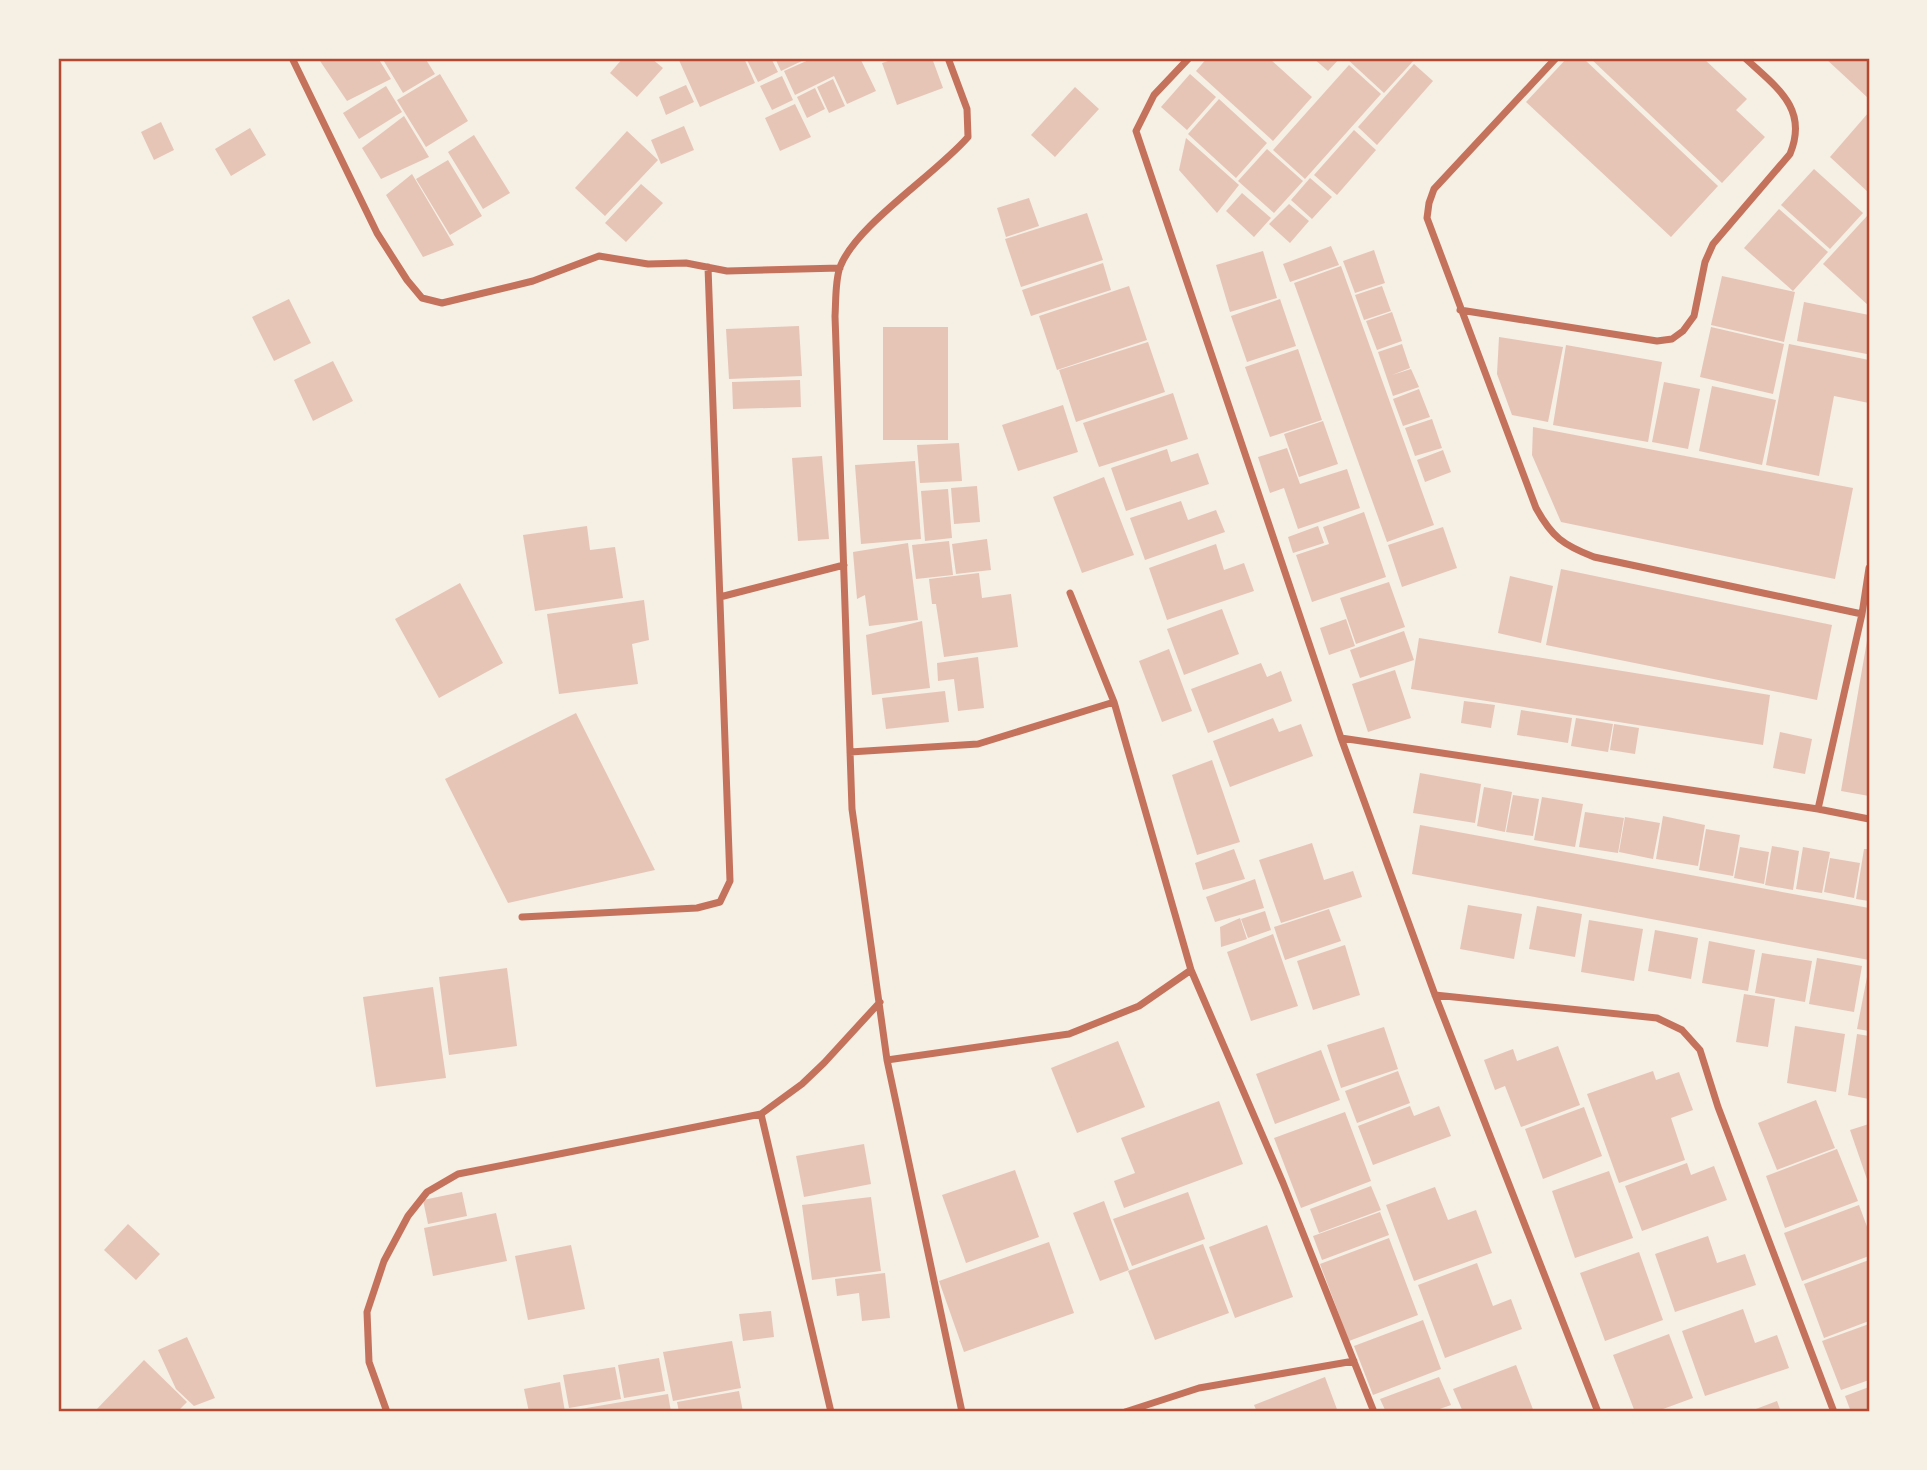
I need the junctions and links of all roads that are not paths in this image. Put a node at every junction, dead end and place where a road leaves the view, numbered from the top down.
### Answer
1 (292, 58) edge
2 (948, 58) edge
3 (1189, 58) edge
4 (1556, 58) edge
5 (1745, 58) edge
6 (708, 267) junction
7 (840, 268) junction
8 (1460, 310) junction
9 (844, 565) junction
10 (1869, 568) edge
11 (1070, 593) dead end
12 (720, 597) junction
13 (1862, 614) junction
14 (1114, 702) junction
15 (1342, 737) junction
16 (850, 752) junction
17 (1818, 809) junction
18 (1869, 818) edge
19 (522, 917) dead end
20 (1191, 970) junction
21 (1435, 995) junction
22 (880, 1002) junction
23 (887, 1060) junction
24 (761, 1114) junction
25 (1354, 1361) junction
26 (387, 1412) edge
27 (831, 1412) edge
28 (962, 1412) edge
29 (1125, 1412) edge
30 (1374, 1412) edge
31 (1598, 1412) edge
32 (1834, 1412) edge

1 - 6 street
2 - 7 street
3 - 15 street
4 - 8 street
5 - 8 street
6 - 7 street
6 - 12 street
7 - 9 street
8 - 13 street
9 - 12 street
9 - 16 street
10 - 13 street
11 - 14 street
12 - 19 street
13 - 17 street
14 - 16 street
14 - 20 street
15 - 17 street
15 - 21 street
16 - 22 street
17 - 18 street
20 - 23 street
20 - 25 street
21 - 31 street
21 - 32 street
22 - 23 street
22 - 24 street
23 - 28 street
24 - 26 street
24 - 27 street
25 - 29 street
25 - 30 street

